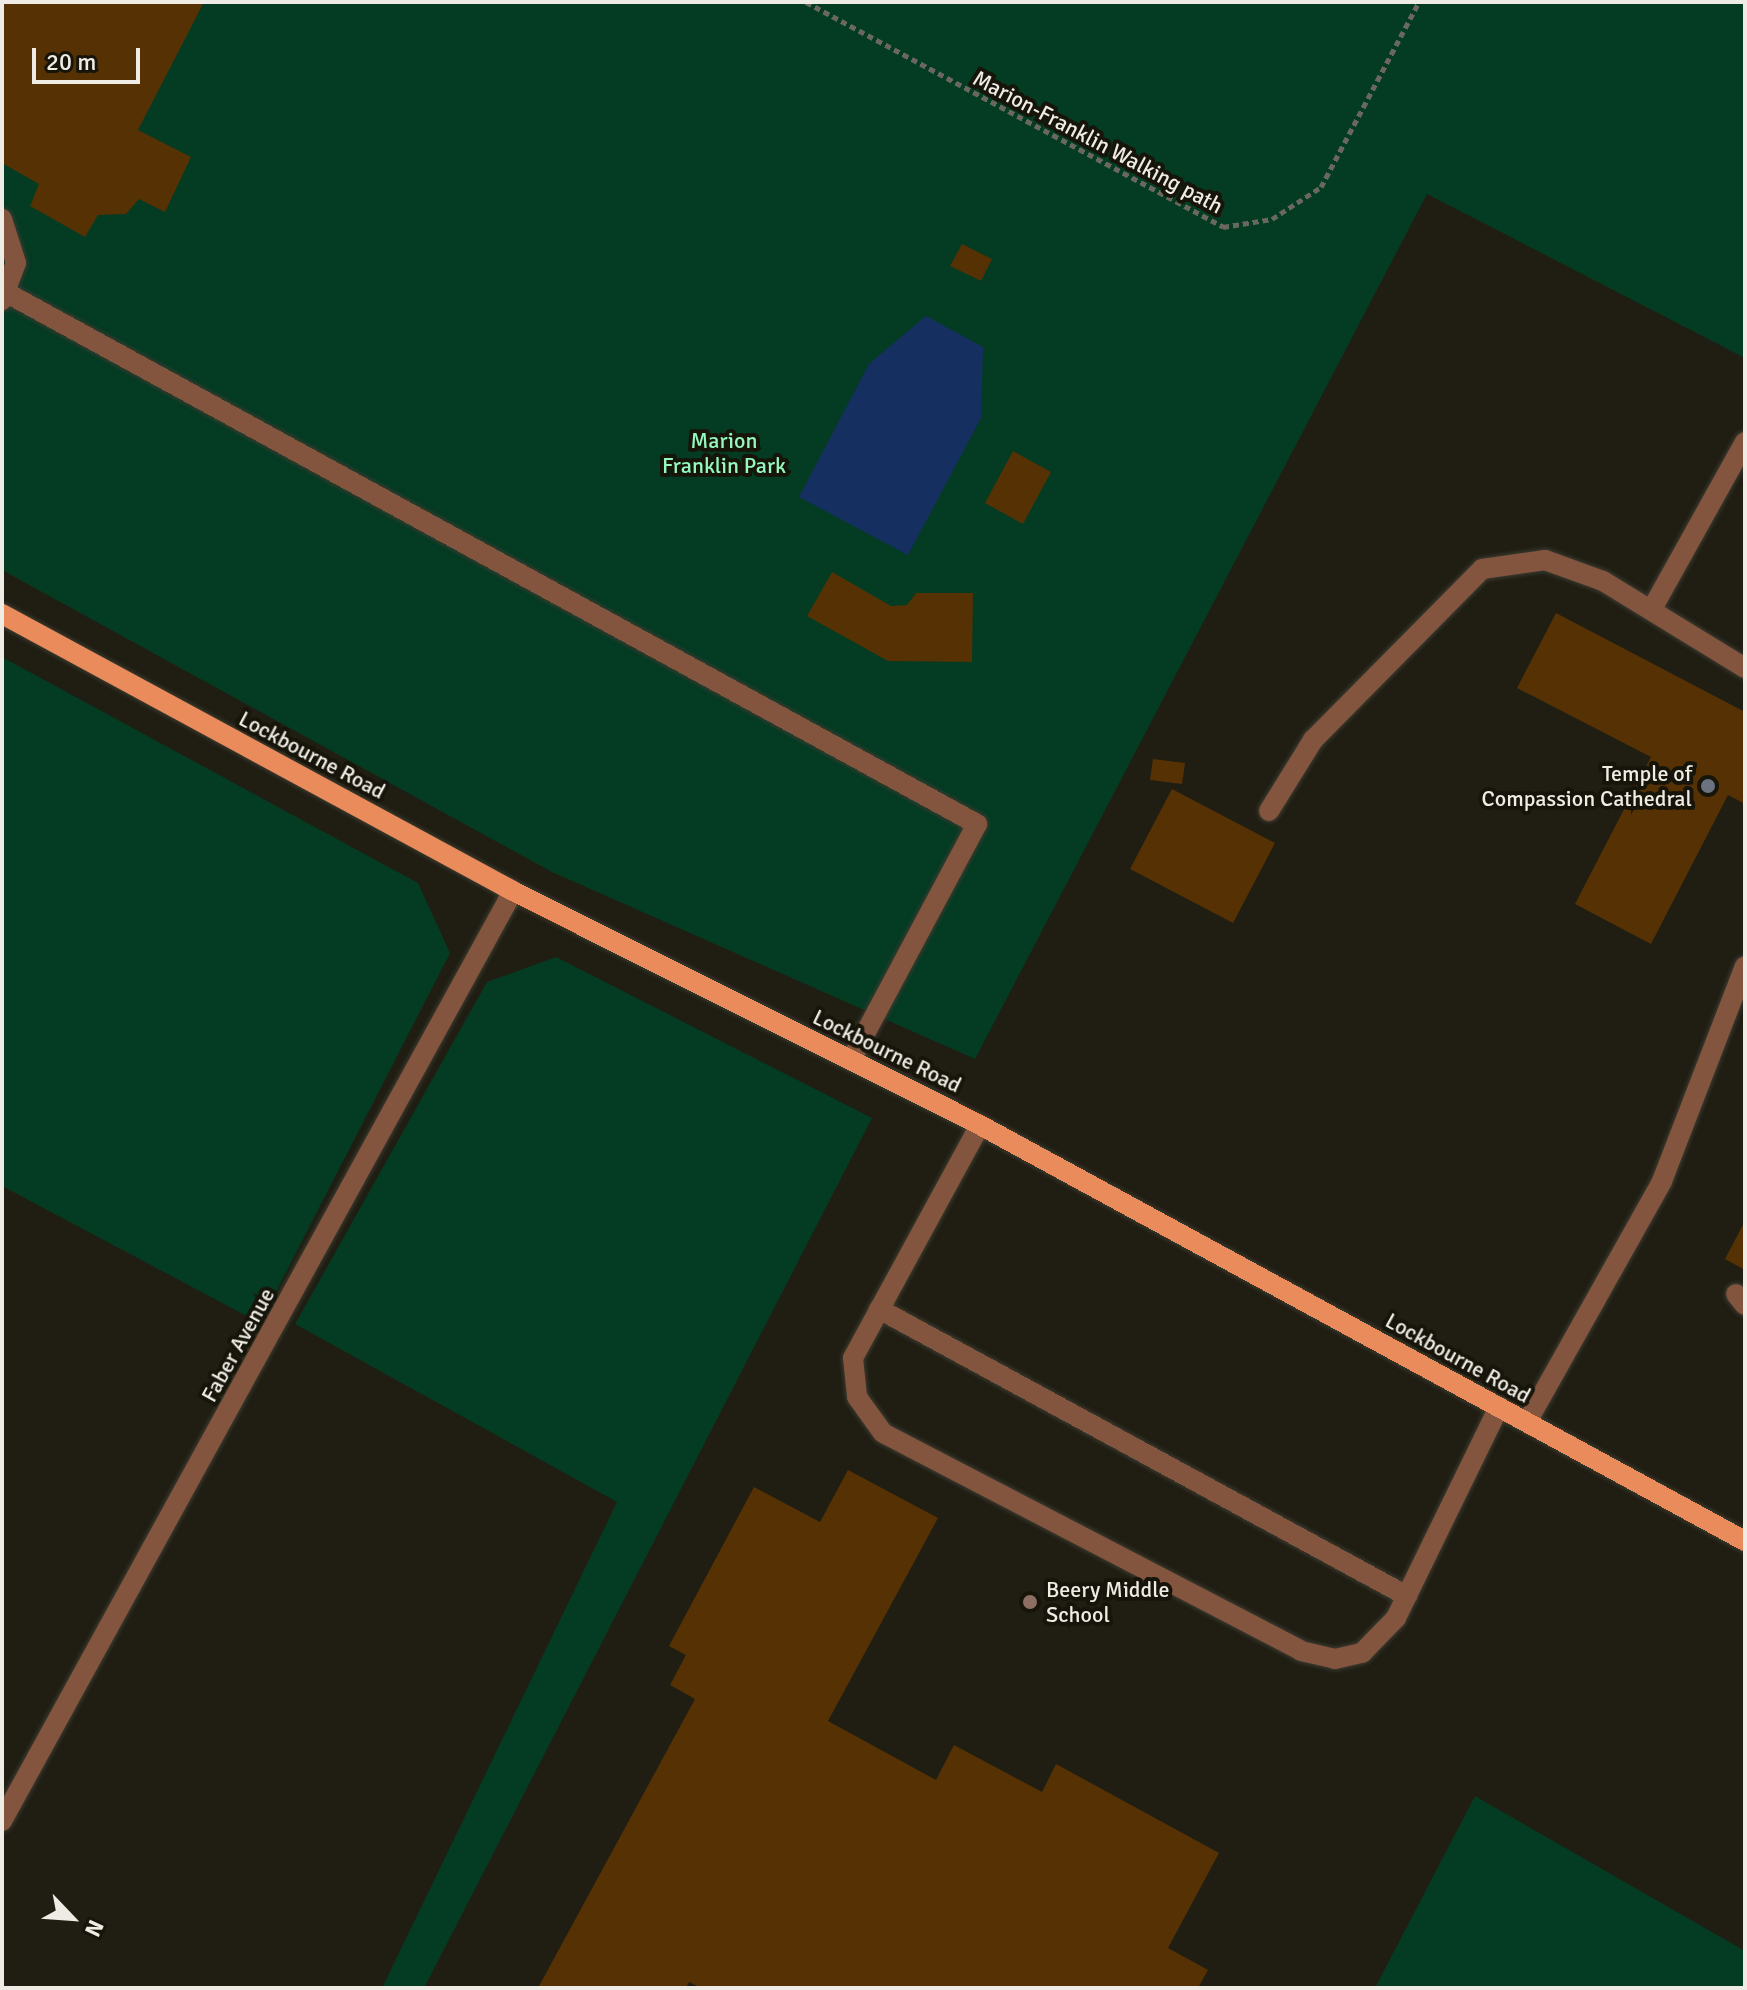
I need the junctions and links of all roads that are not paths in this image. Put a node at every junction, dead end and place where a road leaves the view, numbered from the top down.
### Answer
1 (2, 219) edge
2 (5, 297) edge
3 (1745, 442) edge
4 (1652, 609) junction
5 (2, 614) edge
6 (1745, 668) edge
7 (1269, 811) dead end
8 (513, 891) junction
9 (1745, 966) edge
10 (851, 1060) junction
11 (980, 1125) junction
12 (879, 1309) junction
13 (1499, 1407) junction
14 (1527, 1422) junction
15 (1745, 1541) edge
16 (1407, 1596) junction
17 (2, 1821) edge

1 - 2 street
2 - 10 street
3 - 4 street
4 - 6 street
4 - 7 street
5 - 8 main road, Lockbourne Road
8 - 10 main road, Lockbourne Road
8 - 17 street, Faber Avenue
9 - 14 street
10 - 11 main road, Lockbourne Road
11 - 12 street
11 - 13 main road, Lockbourne Road
12 - 16 street
12 - 16 street
13 - 14 main road, Lockbourne Road
13 - 16 street
14 - 15 main road, Lockbourne Road

